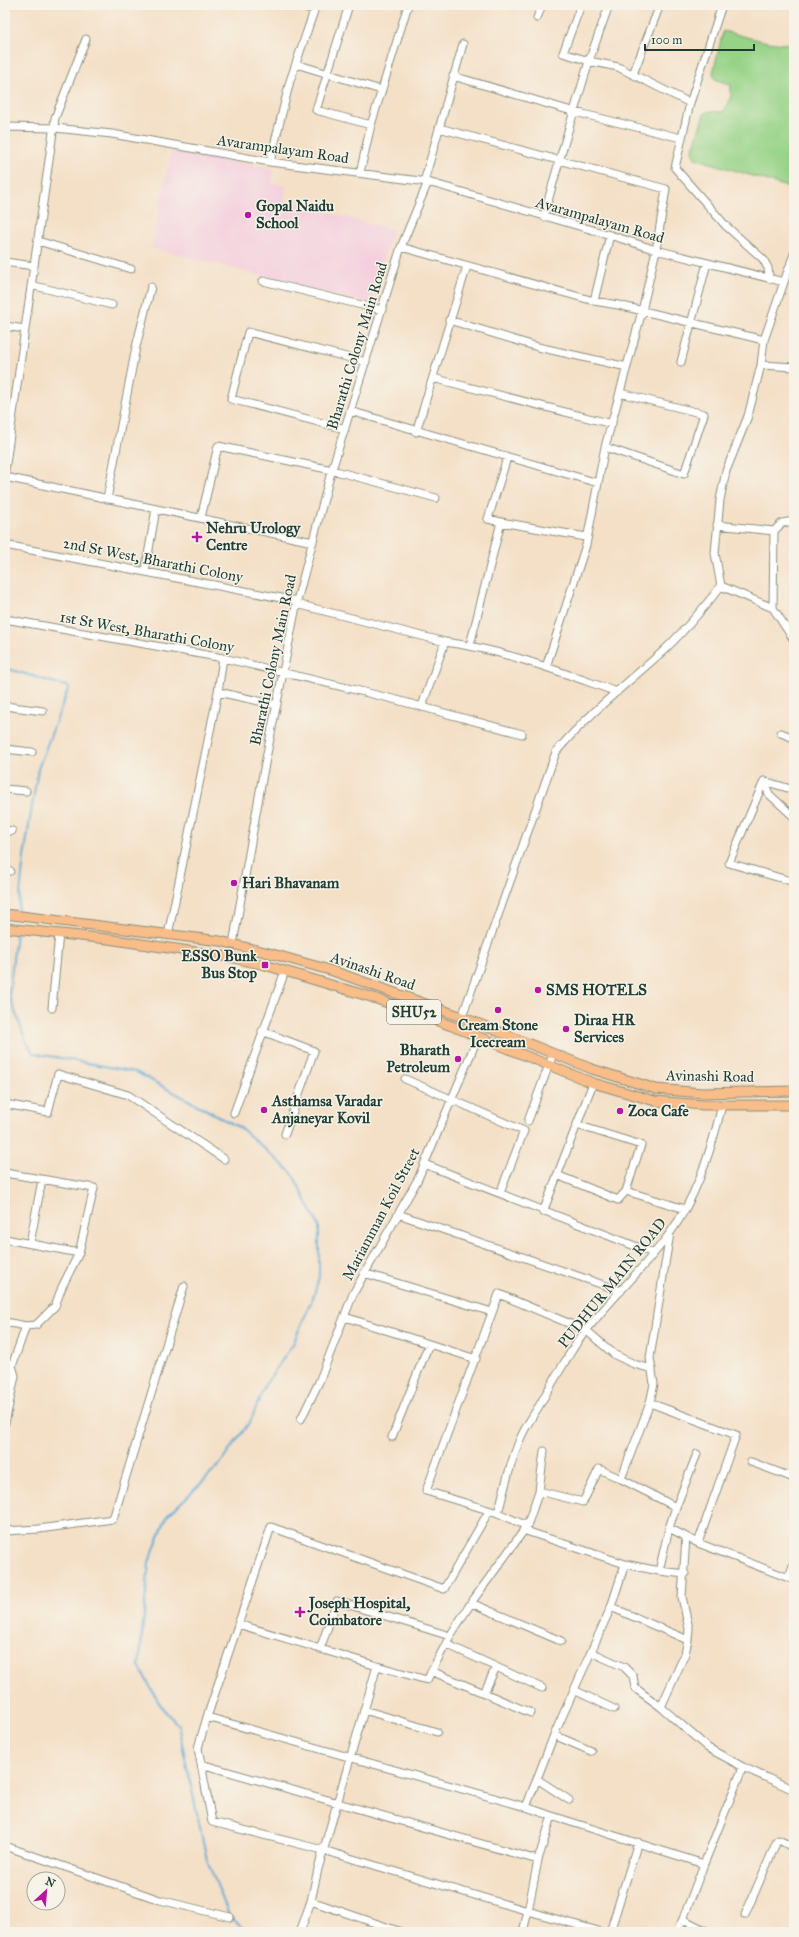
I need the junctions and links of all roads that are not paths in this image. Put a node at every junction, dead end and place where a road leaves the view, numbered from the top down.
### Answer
1 (296, 5) edge
2 (349, 5) edge
3 (408, 5) edge
4 (542, 5) edge
5 (581, 5) edge
6 (609, 5) edge
7 (660, 5) edge
8 (722, 5) edge
9 (315, 8) edge
10 (537, 18) dead end
11 (86, 39) dead end
12 (463, 44) dead end
13 (589, 61) junction
14 (296, 64) junction
15 (327, 74) junction
16 (634, 74) junction
17 (454, 76) junction
18 (381, 90) junction
19 (690, 103) junction
20 (575, 112) junction
21 (371, 125) junction
22 (5, 127) edge
23 (55, 128) junction
24 (439, 128) junction
25 (681, 138) junction
26 (558, 160) junction
27 (270, 162) junction
28 (360, 173) junction
29 (426, 182) junction
30 (544, 217) junction
31 (610, 235) junction
32 (38, 241) junction
33 (401, 247) junction
34 (656, 250) junction
35 (794, 254) edge
36 (5, 262) edge
37 (707, 263) junction
38 (34, 266) junction
39 (467, 266) junction
40 (131, 269) dead end
41 (769, 277) junction
42 (262, 281) dead end
43 (784, 282) junction
44 (31, 285) junction
45 (151, 287) dead end
46 (594, 301) junction
47 (112, 305) dead end
48 (382, 310) junction
49 (642, 311) junction
50 (449, 320) junction
51 (692, 324) junction
52 (5, 326) edge
53 (25, 329) junction
54 (764, 340) junction
55 (366, 362) junction
56 (681, 362) dead end
57 (761, 365) junction
58 (627, 367) junction
59 (794, 367) edge
60 (433, 378) junction
61 (620, 393) junction
62 (350, 411) junction
63 (612, 424) junction
64 (345, 429) junction
65 (416, 432) junction
66 (605, 447) junction
67 (507, 458) junction
68 (5, 470) edge
69 (332, 470) junction
70 (5, 477) edge
71 (598, 483) junction
72 (436, 498) dead end
73 (107, 499) junction
74 (156, 509) junction
75 (201, 518) junction
76 (794, 521) edge
77 (501, 522) junction
78 (717, 525) junction
79 (774, 531) junction
80 (586, 537) junction
81 (313, 542) junction
82 (5, 545) edge
83 (145, 572) junction
84 (721, 586) junction
85 (297, 602) junction
86 (773, 608) junction
87 (5, 619) edge
88 (794, 640) edge
89 (445, 642) junction
90 (470, 645) junction
91 (223, 658) junction
92 (546, 667) junction
93 (284, 674) junction
94 (218, 692) junction
95 (617, 692) junction
96 (5, 706) edge
97 (277, 706) junction
98 (422, 706) junction
99 (43, 711) dead end
100 (781, 733) dead end
101 (522, 734) dead end
102 (794, 738) edge
103 (5, 749) edge
104 (32, 752) dead end
105 (764, 781) junction
106 (5, 789) edge
107 (794, 790) edge
108 (26, 791) dead end
109 (794, 817) edge
110 (794, 882) edge
111 (5, 914) edge
112 (5, 928) edge
113 (59, 934) junction
114 (168, 935) junction
115 (233, 944) junction
116 (285, 971) junction
117 (52, 1008) dead end
118 (462, 1017) junction
119 (262, 1031) junction
120 (478, 1037) junction
121 (553, 1054) junction
122 (580, 1064) junction
123 (550, 1066) junction
124 (576, 1076) junction
125 (405, 1079) dead end
126 (593, 1083) junction
127 (794, 1091) edge
128 (717, 1092) junction
129 (451, 1099) junction
130 (5, 1104) edge
131 (720, 1105) junction
132 (794, 1105) edge
133 (234, 1113) dead end
134 (528, 1121) dead end
135 (577, 1125) junction
136 (284, 1134) dead end
137 (224, 1159) dead end
138 (424, 1164) junction
139 (5, 1173) edge
140 (557, 1176) junction
141 (42, 1180) junction
142 (626, 1191) junction
143 (500, 1193) junction
144 (685, 1209) junction
145 (543, 1212) junction
146 (398, 1214) junction
147 (670, 1233) junction
148 (5, 1238) edge
149 (30, 1243) junction
150 (79, 1253) junction
151 (653, 1253) junction
152 (364, 1273) junction
153 (184, 1286) dead end
154 (621, 1291) junction
155 (492, 1312) junction
156 (345, 1317) junction
157 (5, 1322) edge
158 (26, 1326) junction
159 (587, 1331) junction
160 (429, 1344) junction
161 (476, 1359) junction
162 (8, 1366) edge
163 (652, 1369) junction
164 (650, 1403) junction
165 (6, 1413) edge
166 (301, 1419) dead end
167 (5, 1423) edge
168 (392, 1437) dead end
169 (544, 1451) dead end
170 (697, 1454) dead end
171 (751, 1462) dead end
172 (794, 1478) edge
173 (621, 1479) junction
174 (539, 1491) junction
175 (676, 1507) junction
176 (494, 1512) junction
177 (525, 1528) junction
178 (669, 1528) junction
179 (5, 1531) edge
180 (686, 1537) junction
181 (698, 1543) junction
182 (794, 1562) edge
183 (625, 1564) junction
184 (659, 1571) junction
185 (685, 1574) junction
186 (792, 1579) edge
187 (471, 1603) junction
188 (611, 1607) junction
189 (238, 1624) junction
190 (450, 1636) junction
191 (688, 1640) junction
192 (561, 1641) dead end
193 (446, 1644) junction
194 (320, 1649) junction
195 (591, 1652) junction
196 (377, 1666) junction
197 (496, 1667) junction
198 (432, 1671) junction
199 (542, 1688) dead end
200 (574, 1690) junction
201 (484, 1693) junction
202 (661, 1707) junction
203 (614, 1709) dead end
204 (364, 1710) junction
205 (531, 1713) dead end
206 (207, 1717) junction
207 (437, 1732) dead end
208 (554, 1735) junction
209 (591, 1751) dead end
210 (350, 1757) junction
211 (201, 1764) junction
212 (743, 1767) junction
213 (537, 1779) junction
214 (794, 1790) edge
215 (569, 1800) dead end
216 (337, 1802) junction
217 (526, 1807) junction
218 (552, 1816) junction
219 (638, 1842) junction
220 (5, 1846) edge
221 (794, 1848) edge
222 (323, 1850) junction
223 (538, 1860) junction
224 (704, 1864) junction
225 (311, 1901) junction
226 (528, 1911) junction
227 (745, 1914) dead end
228 (230, 1917) dead end
229 (683, 1919) junction
230 (300, 1932) edge
231 (401, 1932) edge
232 (523, 1932) edge
233 (602, 1932) edge
234 (610, 1932) edge
235 (677, 1932) edge
236 (708, 1932) edge

1 - 9 street
2 - 15 street
3 - 18 street
4 - 10 street
5 - 13 street
6 - 13 street
7 - 16 street
8 - 19 street
9 - 14 street
11 - 23 street
12 - 17 street, Bharathi Colony Main Road
13 - 16 street
13 - 20 street
14 - 15 street
14 - 27 street
15 - 18 street
15 - 21 street
16 - 19 street
17 - 20 street
17 - 24 street, Bharathi Colony Main Road
18 - 21 street
19 - 25 street
20 - 25 street
20 - 26 street
21 - 28 street
22 - 23 street, Avarampalayam Road
23 - 27 street, Avarampalayam Road
23 - 32 street
24 - 26 street
24 - 29 street, Bharathi Colony Main Road
25 - 41 street
26 - 30 street
26 - 34 street
27 - 28 street, Avarampalayam Road
28 - 29 street, Avarampalayam Road
29 - 30 street, Avarampalayam Road
29 - 33 street, Bharathi Colony Main Road
30 - 31 street, Avarampalayam Road
31 - 34 street, Avarampalayam Road
31 - 46 street
32 - 38 street
32 - 40 street
33 - 39 street
33 - 48 street, Bharathi Colony Main Road
34 - 37 street, Avarampalayam Road
34 - 49 street
35 - 43 street
36 - 38 street
37 - 41 street, Avarampalayam Road
37 - 51 street
38 - 44 street
39 - 46 street
39 - 50 street
41 - 43 street, Avarampalayam Road
42 - 48 street
43 - 54 street
44 - 47 street
44 - 53 street
45 - 73 street
46 - 49 street
48 - 55 street, Bharathi Colony Main Road
49 - 51 street
49 - 58 street
50 - 58 street
50 - 60 street
51 - 54 street
51 - 56 street
52 - 53 street
53 - 68 street
54 - 57 street
55 - 62 street, Bharathi Colony Main Road
55 - 64 street
57 - 59 street
57 - 78 street
58 - 61 street
60 - 63 street
60 - 65 street
61 - 63 street
61 - 66 street
62 - 64 street, Bharathi Colony Main Road
62 - 65 street
63 - 66 street
64 - 69 street, Bharathi Colony Main Road
65 - 67 street
66 - 71 street
67 - 71 street
67 - 77 street
69 - 72 street
69 - 75 street
69 - 81 street, Bharathi Colony Main Road
70 - 73 street
71 - 80 street
73 - 74 street
74 - 75 street
74 - 83 street
75 - 81 street
76 - 79 street
77 - 80 street
77 - 90 street
78 - 79 street
78 - 84 street
79 - 86 street
80 - 92 street
81 - 85 street, Bharathi Colony Main Road
82 - 83 street, 2nd St West, Bharathi Colony
83 - 85 street, 2nd St West, Bharathi Colony
84 - 86 street
84 - 95 street
85 - 89 street, 2nd St West, Bharathi Colony
85 - 93 street, Bharathi Colony Main Road
86 - 88 street
87 - 91 street, 1st St West, Bharathi Colony
89 - 90 street, 2nd St West, Bharathi Colony
89 - 98 street
90 - 92 street, 2nd St West, Bharathi Colony
91 - 93 street, 1st St West, Bharathi Colony
91 - 94 street
92 - 95 street, 2nd St West, Bharathi Colony
93 - 97 street, Bharathi Colony Main Road
93 - 98 street, 1st St West, Bharathi Colony
94 - 97 street
94 - 114 street
95 - 118 street
96 - 99 street
97 - 115 street, Bharathi Colony Main Road
98 - 101 street, 1st St West, Bharathi Colony
100 - 102 street
103 - 104 street
105 - 107 street
105 - 109 street
105 - 110 street
106 - 108 street
111 - 114 main road, Avinashi Road / SHU52
112 - 113 main road, Avinashi Road / SHU52
113 - 116 main road, Avinashi Road / SHU52
113 - 117 street
114 - 115 main road, Avinashi Road / SHU52
115 - 118 main road, Avinashi Road / SHU52
116 - 119 street
116 - 120 main road, Avinashi Road / SHU52
118 - 121 main road, Avinashi Road / SHU52
119 - 133 street
119 - 136 street
120 - 123 main road, Avinashi Road / SHU52
120 - 129 street, Mariamman Koil Street
121 - 122 main road, Avinashi Road / SHU52
121 - 123 street
122 - 124 main road
122 - 128 main road, Avinashi Road / SHU52
123 - 124 main road, Avinashi Road / SHU52
123 - 134 street
124 - 126 main road, Avinashi Road / SHU52
125 - 129 street
126 - 131 main road, Avinashi Road / SHU52
126 - 135 street
127 - 128 main road, Avinashi Road / SHU52
128 - 131 street, PUDHUR MAIN ROAD
129 - 138 street, Mariamman Koil Street
129 - 143 street
130 - 137 street
131 - 132 main road, Avinashi Road / SHU52
131 - 144 street, PUDHUR MAIN ROAD
135 - 140 street
135 - 142 street
138 - 143 street
138 - 146 street, Mariamman Koil Street
139 - 141 street
140 - 142 street
140 - 145 street
141 - 149 street
141 - 150 street
142 - 144 street
143 - 145 street
144 - 147 street, PUDHUR MAIN ROAD
145 - 151 street
146 - 152 street, Mariamman Koil Street
146 - 154 street
147 - 151 street, PUDHUR MAIN ROAD
147 - 163 street
148 - 149 street
149 - 150 street
150 - 158 street
151 - 154 street, PUDHUR MAIN ROAD
152 - 155 street
152 - 156 street, Mariamman Koil Street
153 - 179 street
154 - 159 street, PUDHUR MAIN ROAD
155 - 159 street
155 - 161 street
156 - 160 street
156 - 166 street, Mariamman Koil Street
157 - 158 street
158 - 162 street
159 - 163 street
159 - 176 street, PUDHUR MAIN ROAD
160 - 161 street
160 - 168 street
161 - 176 street
162 - 165 street
163 - 164 street
164 - 173 street
164 - 181 street
165 - 167 street
169 - 174 street
170 - 175 street
171 - 172 street
173 - 174 street
173 - 175 street
174 - 177 street
175 - 178 street
176 - 177 street
176 - 189 street, PUDHUR MAIN ROAD
177 - 183 street
177 - 187 street
178 - 180 street
178 - 184 street
180 - 181 street
180 - 185 street
181 - 186 street
182 - 186 street
183 - 184 street
183 - 188 street
184 - 185 street
185 - 191 street
187 - 190 street
187 - 192 street
188 - 191 street
188 - 195 street
189 - 194 street
189 - 206 street
190 - 193 street
190 - 194 street
191 - 202 street
193 - 197 street
193 - 198 street
194 - 196 street
195 - 200 street
195 - 202 street
196 - 198 street
196 - 204 street
197 - 199 street
197 - 201 street
198 - 201 street
200 - 203 street
200 - 208 street
201 - 205 street
202 - 212 street
204 - 207 street
204 - 210 street
206 - 210 street
206 - 211 street
208 - 209 street
208 - 213 street
210 - 216 street
210 - 217 street
211 - 216 street
211 - 222 street
212 - 214 street
212 - 224 street
213 - 215 street
213 - 217 street
216 - 222 street
216 - 223 street
217 - 218 street
218 - 219 street
218 - 223 street
219 - 224 street
219 - 234 street
220 - 228 street
221 - 227 street
222 - 225 street
222 - 226 street
223 - 226 street
224 - 229 street
225 - 230 street
225 - 231 street
226 - 232 street
226 - 233 street
229 - 235 street
229 - 236 street

